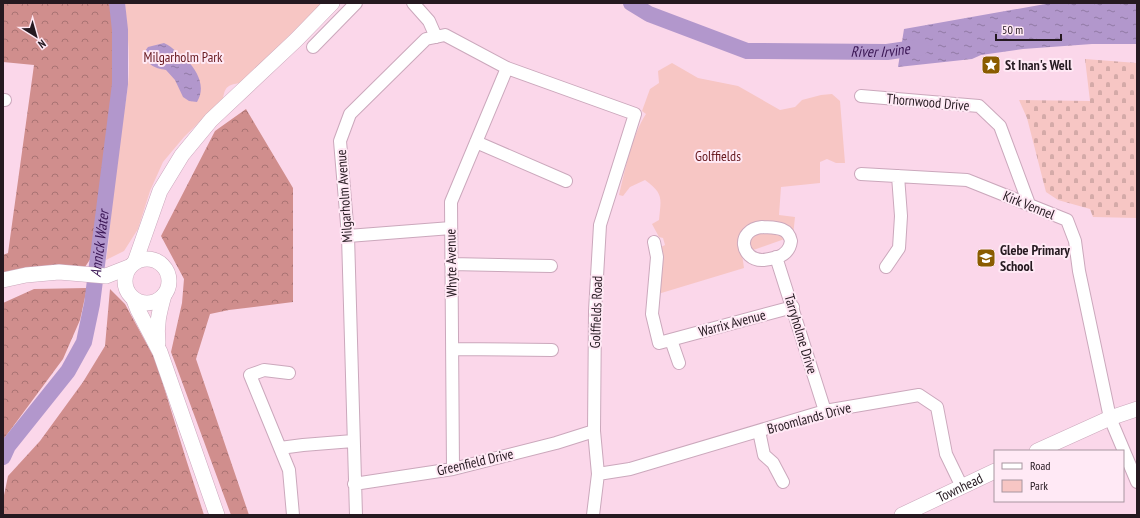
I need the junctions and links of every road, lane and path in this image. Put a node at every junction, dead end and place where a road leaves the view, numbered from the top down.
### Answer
1 (332, 3) edge
2 (356, 3) edge
3 (413, 3) edge
4 (436, 37) junction
5 (313, 47) dead end
6 (507, 68) junction
7 (861, 96) dead end
8 (476, 142) junction
9 (861, 174) dead end
10 (898, 176) junction
11 (566, 181) dead end
12 (1029, 204) junction
13 (451, 228) junction
14 (146, 234) junction
15 (348, 236) junction
16 (654, 242) dead end
17 (776, 257) dead end
18 (158, 262) junction
19 (451, 264) junction
20 (132, 265) junction
21 (551, 266) dead end
22 (886, 267) dead end
23 (106, 276) junction
24 (3, 280) edge
25 (130, 295) junction
26 (164, 295) junction
27 (793, 307) junction
28 (671, 340) junction
29 (452, 349) junction
30 (552, 350) dead end
31 (160, 352) junction
32 (679, 363) dead end
33 (289, 373) dead end
34 (1137, 409) edge
35 (825, 411) junction
36 (1110, 418) junction
37 (594, 431) junction
38 (760, 431) junction
39 (353, 441) junction
40 (280, 448) junction
41 (1039, 450) edge
42 (1124, 450) edge
43 (1124, 451) edge
44 (454, 469) junction
45 (994, 471) edge
46 (598, 474) junction
47 (783, 482) dead end
48 (1137, 482) edge
49 (354, 484) junction
50 (962, 487) junction
51 (217, 515) edge
52 (293, 515) edge
53 (356, 515) edge
54 (593, 515) edge
55 (902, 515) edge

1 - 14 main road
2 - 5 street
3 - 4 street
4 - 6 street
4 - 15 street, Milgarholm Avenue
6 - 8 street, Whyte Avenue
6 - 37 street, Golffields Road
7 - 12 street, Thornwood Drive
8 - 11 street
8 - 13 street, Whyte Avenue
9 - 10 street, Kirk Vennel
10 - 12 street, Kirk Vennel
10 - 22 street
12 - 36 street, Kirk Vennel
13 - 15 street
13 - 19 street, Whyte Avenue
14 - 18 main road
14 - 20 main road
15 - 39 street, Milgarholm Avenue
16 - 28 street
17 - 27 street, Tarryholme Drive
18 - 20 main road
18 - 26 main road
19 - 21 street
19 - 29 street, Whyte Avenue
20 - 23 main road
20 - 25 main road
23 - 24 main road
23 - 25 main road
25 - 26 main road
25 - 31 main road
26 - 31 main road
27 - 28 street, Warrix Avenue
27 - 35 street, Tarryholme Drive
28 - 32 street
29 - 30 street
29 - 44 street, Whyte Avenue
31 - 51 main road
33 - 40 street
34 - 36 main road
35 - 38 street, Broomlands Drive
35 - 50 street, Broomlands Drive
36 - 41 main road
36 - 42 street, Kirk Vennel
37 - 44 street, Greenfield Drive
37 - 46 street, Golffields Road
38 - 46 street, Broomlands Drive
38 - 47 street
39 - 40 street
39 - 49 street, Milgarholm Avenue
40 - 52 street
43 - 48 street, Kirk Vennel
44 - 49 street, Greenfield Drive
45 - 50 main road, Townhead
46 - 54 street, Golffields Road
49 - 53 street, Milgarholm Avenue
50 - 55 main road, Townhead

